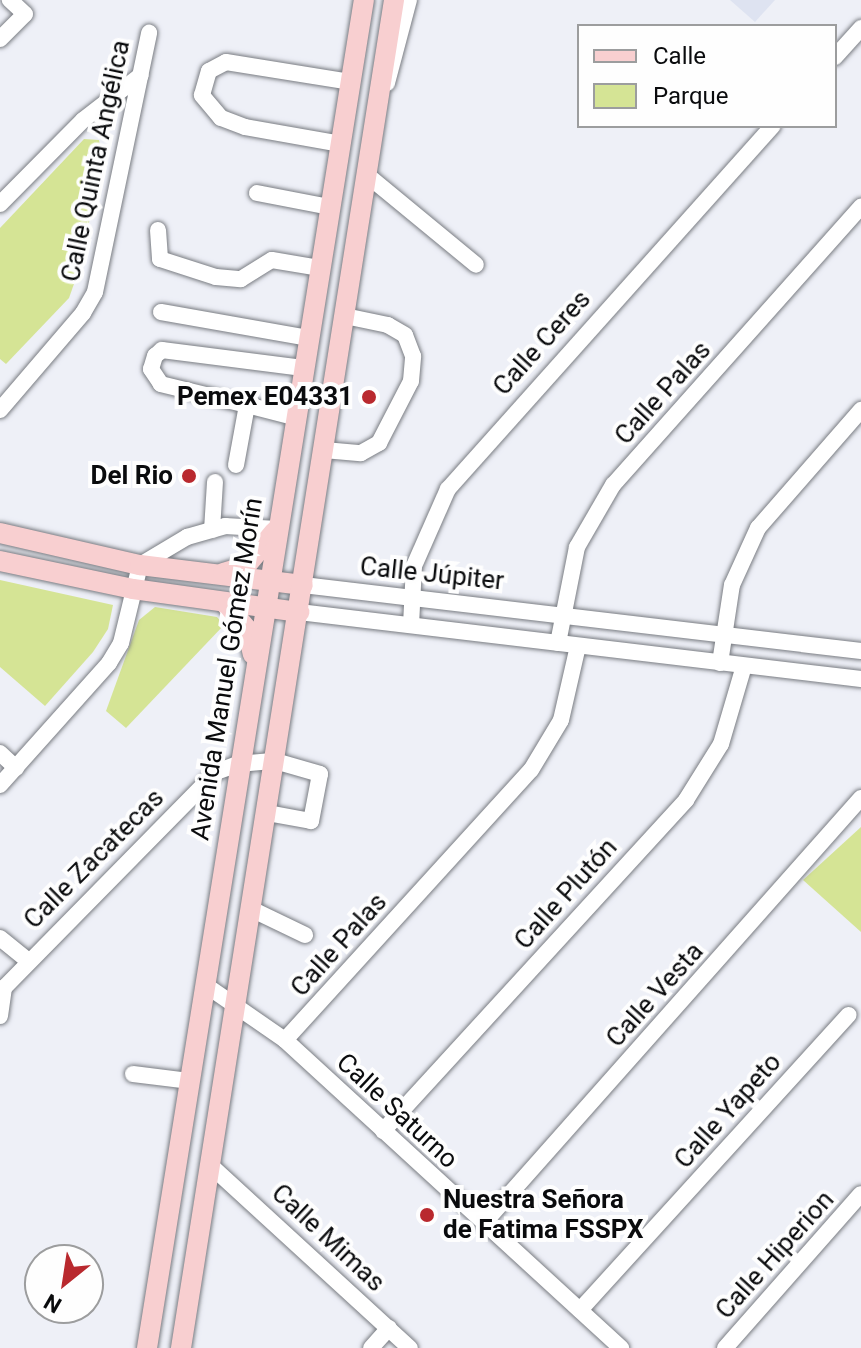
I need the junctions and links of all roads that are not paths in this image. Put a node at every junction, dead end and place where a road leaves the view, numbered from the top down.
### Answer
1 (10, 0) edge
2 (355, 0) edge
3 (364, 0) edge
4 (394, 0) edge
5 (409, 0) edge
6 (861, 28) edge
7 (149, 33) dead end
8 (0, 39) edge
9 (837, 55) edge
10 (355, 59) junction
11 (141, 75) junction
12 (351, 82) junction
13 (379, 103) junction
14 (770, 128) edge
15 (341, 144) junction
16 (367, 175) junction
17 (257, 193) dead end
18 (0, 204) edge
19 (330, 207) junction
20 (861, 207) edge
21 (158, 230) dead end
22 (476, 265) dead end
23 (320, 268) junction
24 (161, 312) dead end
25 (345, 316) junction
26 (308, 338) junction
27 (303, 368) junction
28 (247, 405) junction
29 (0, 410) edge
30 (861, 410) edge
31 (293, 417) junction
32 (324, 450) junction
33 (236, 465) dead end
34 (215, 482) dead end
35 (277, 529) junction
36 (212, 530) junction
37 (0, 533) edge
38 (0, 561) edge
39 (140, 565) junction
40 (213, 576) junction
41 (268, 581) junction
42 (303, 585) junction
43 (133, 589) junction
44 (411, 597) junction
45 (225, 603) junction
46 (264, 608) junction
47 (299, 612) junction
48 (562, 614) junction
49 (411, 625) junction
50 (724, 633) junction
51 (558, 643) junction
52 (578, 646) junction
53 (861, 651) edge
54 (254, 663) junction
55 (720, 663) junction
56 (744, 666) junction
57 (861, 679) edge
58 (0, 753) edge
59 (275, 761) junction
60 (238, 764) junction
61 (16, 768) junction
62 (0, 785) edge
63 (861, 798) edge
64 (267, 813) junction
65 (251, 909) junction
66 (305, 935) dead end
67 (0, 938) edge
68 (27, 960) junction
69 (204, 984) junction
70 (2, 989) edge
71 (236, 1004) junction
72 (848, 1015) dead end
73 (0, 1016) edge
74 (285, 1040) junction
75 (133, 1074) dead end
76 (189, 1081) junction
77 (383, 1131) junction
78 (210, 1165) junction
79 (861, 1194) edge
80 (484, 1223) junction
81 (580, 1310) junction
82 (389, 1328) junction
83 (147, 1348) edge
84 (181, 1348) edge
85 (371, 1348) edge
86 (410, 1348) edge
87 (621, 1348) edge
88 (725, 1348) edge

1 - 8 street
2 - 10 street
3 - 10 main road, Avenida Manuel Gómez Morín
4 - 13 main road
5 - 13 street
6 - 9 street
7 - 11 street, Calle Quinta Angélica
10 - 12 main road, Avenida Manuel Gómez Morín
11 - 18 street
11 - 29 street, Calle Quinta Angélica
12 - 15 main road, Avenida Manuel Gómez Morín
12 - 15 street
13 - 16 main road
14 - 44 street, Calle Ceres
15 - 19 main road, Avenida Manuel Gómez Morín
16 - 22 street
16 - 25 main road
17 - 19 street
19 - 23 main road, Avenida Manuel Gómez Morín
20 - 48 street, Calle Palas
21 - 23 street
23 - 26 main road, Avenida Manuel Gómez Morín
24 - 26 street
25 - 32 main road
25 - 32 street
26 - 27 main road, Avenida Manuel Gómez Morín
27 - 28 street
27 - 31 main road, Avenida Manuel Gómez Morín
28 - 31 street
28 - 33 street
30 - 50 street
31 - 35 main road, Avenida Manuel Gómez Morín
32 - 42 main road
34 - 36 street
35 - 36 street
35 - 40 main road
35 - 41 main road, Avenida Manuel Gómez Morín
36 - 39 street
37 - 39 main road, Calle Júpiter
38 - 43 main road, Calle Júpiter
39 - 40 main road, Calle Júpiter
39 - 43 street
40 - 41 main road, Calle Júpiter
41 - 42 main road, Calle Júpiter
41 - 46 main road, Avenida Manuel Gómez Morín
42 - 44 street, Calle Júpiter
42 - 47 main road
43 - 45 main road, Calle Júpiter
43 - 61 street
44 - 48 street, Calle Júpiter
44 - 49 street, Calle Ceres
45 - 46 main road, Calle Júpiter
45 - 54 main road
46 - 47 main road, Calle Júpiter
46 - 54 main road, Avenida Manuel Gómez Morín
47 - 49 street, Calle Júpiter
47 - 59 main road
48 - 50 street, Calle Júpiter
48 - 51 street, Calle Palas
49 - 51 street, Calle Júpiter
50 - 53 street, Calle Júpiter
50 - 55 street
51 - 52 street, Calle Júpiter
52 - 55 street, Calle Júpiter
52 - 74 street, Calle Palas
54 - 60 main road, Avenida Manuel Gómez Morín
55 - 56 street, Calle Júpiter
56 - 57 street, Calle Júpiter
56 - 77 street, Calle Plutón
58 - 61 street
59 - 60 street, Calle Zacatecas
59 - 64 main road
59 - 64 street, Calle Zacatecas
60 - 68 street, Calle Zacatecas
60 - 69 main road, Avenida Manuel Gómez Morín
61 - 62 street
63 - 80 street, Calle Vesta
64 - 65 main road
65 - 66 street
65 - 71 main road
67 - 68 street
68 - 70 street, Calle Zacatecas
69 - 71 street, Calle Saturno
69 - 76 main road, Avenida Manuel Gómez Morín
70 - 73 street
71 - 74 street, Calle Saturno
71 - 78 main road
72 - 81 street, Calle Yapeto
74 - 77 street, Calle Saturno
75 - 76 street
76 - 83 main road, Avenida Manuel Gómez Morín
77 - 80 street, Calle Saturno
78 - 82 street, Calle Mimas
78 - 84 main road
79 - 88 street, Calle Hiperion
80 - 81 street, Calle Saturno
81 - 87 street, Calle Saturno
82 - 85 street
82 - 86 street, Calle Mimas

